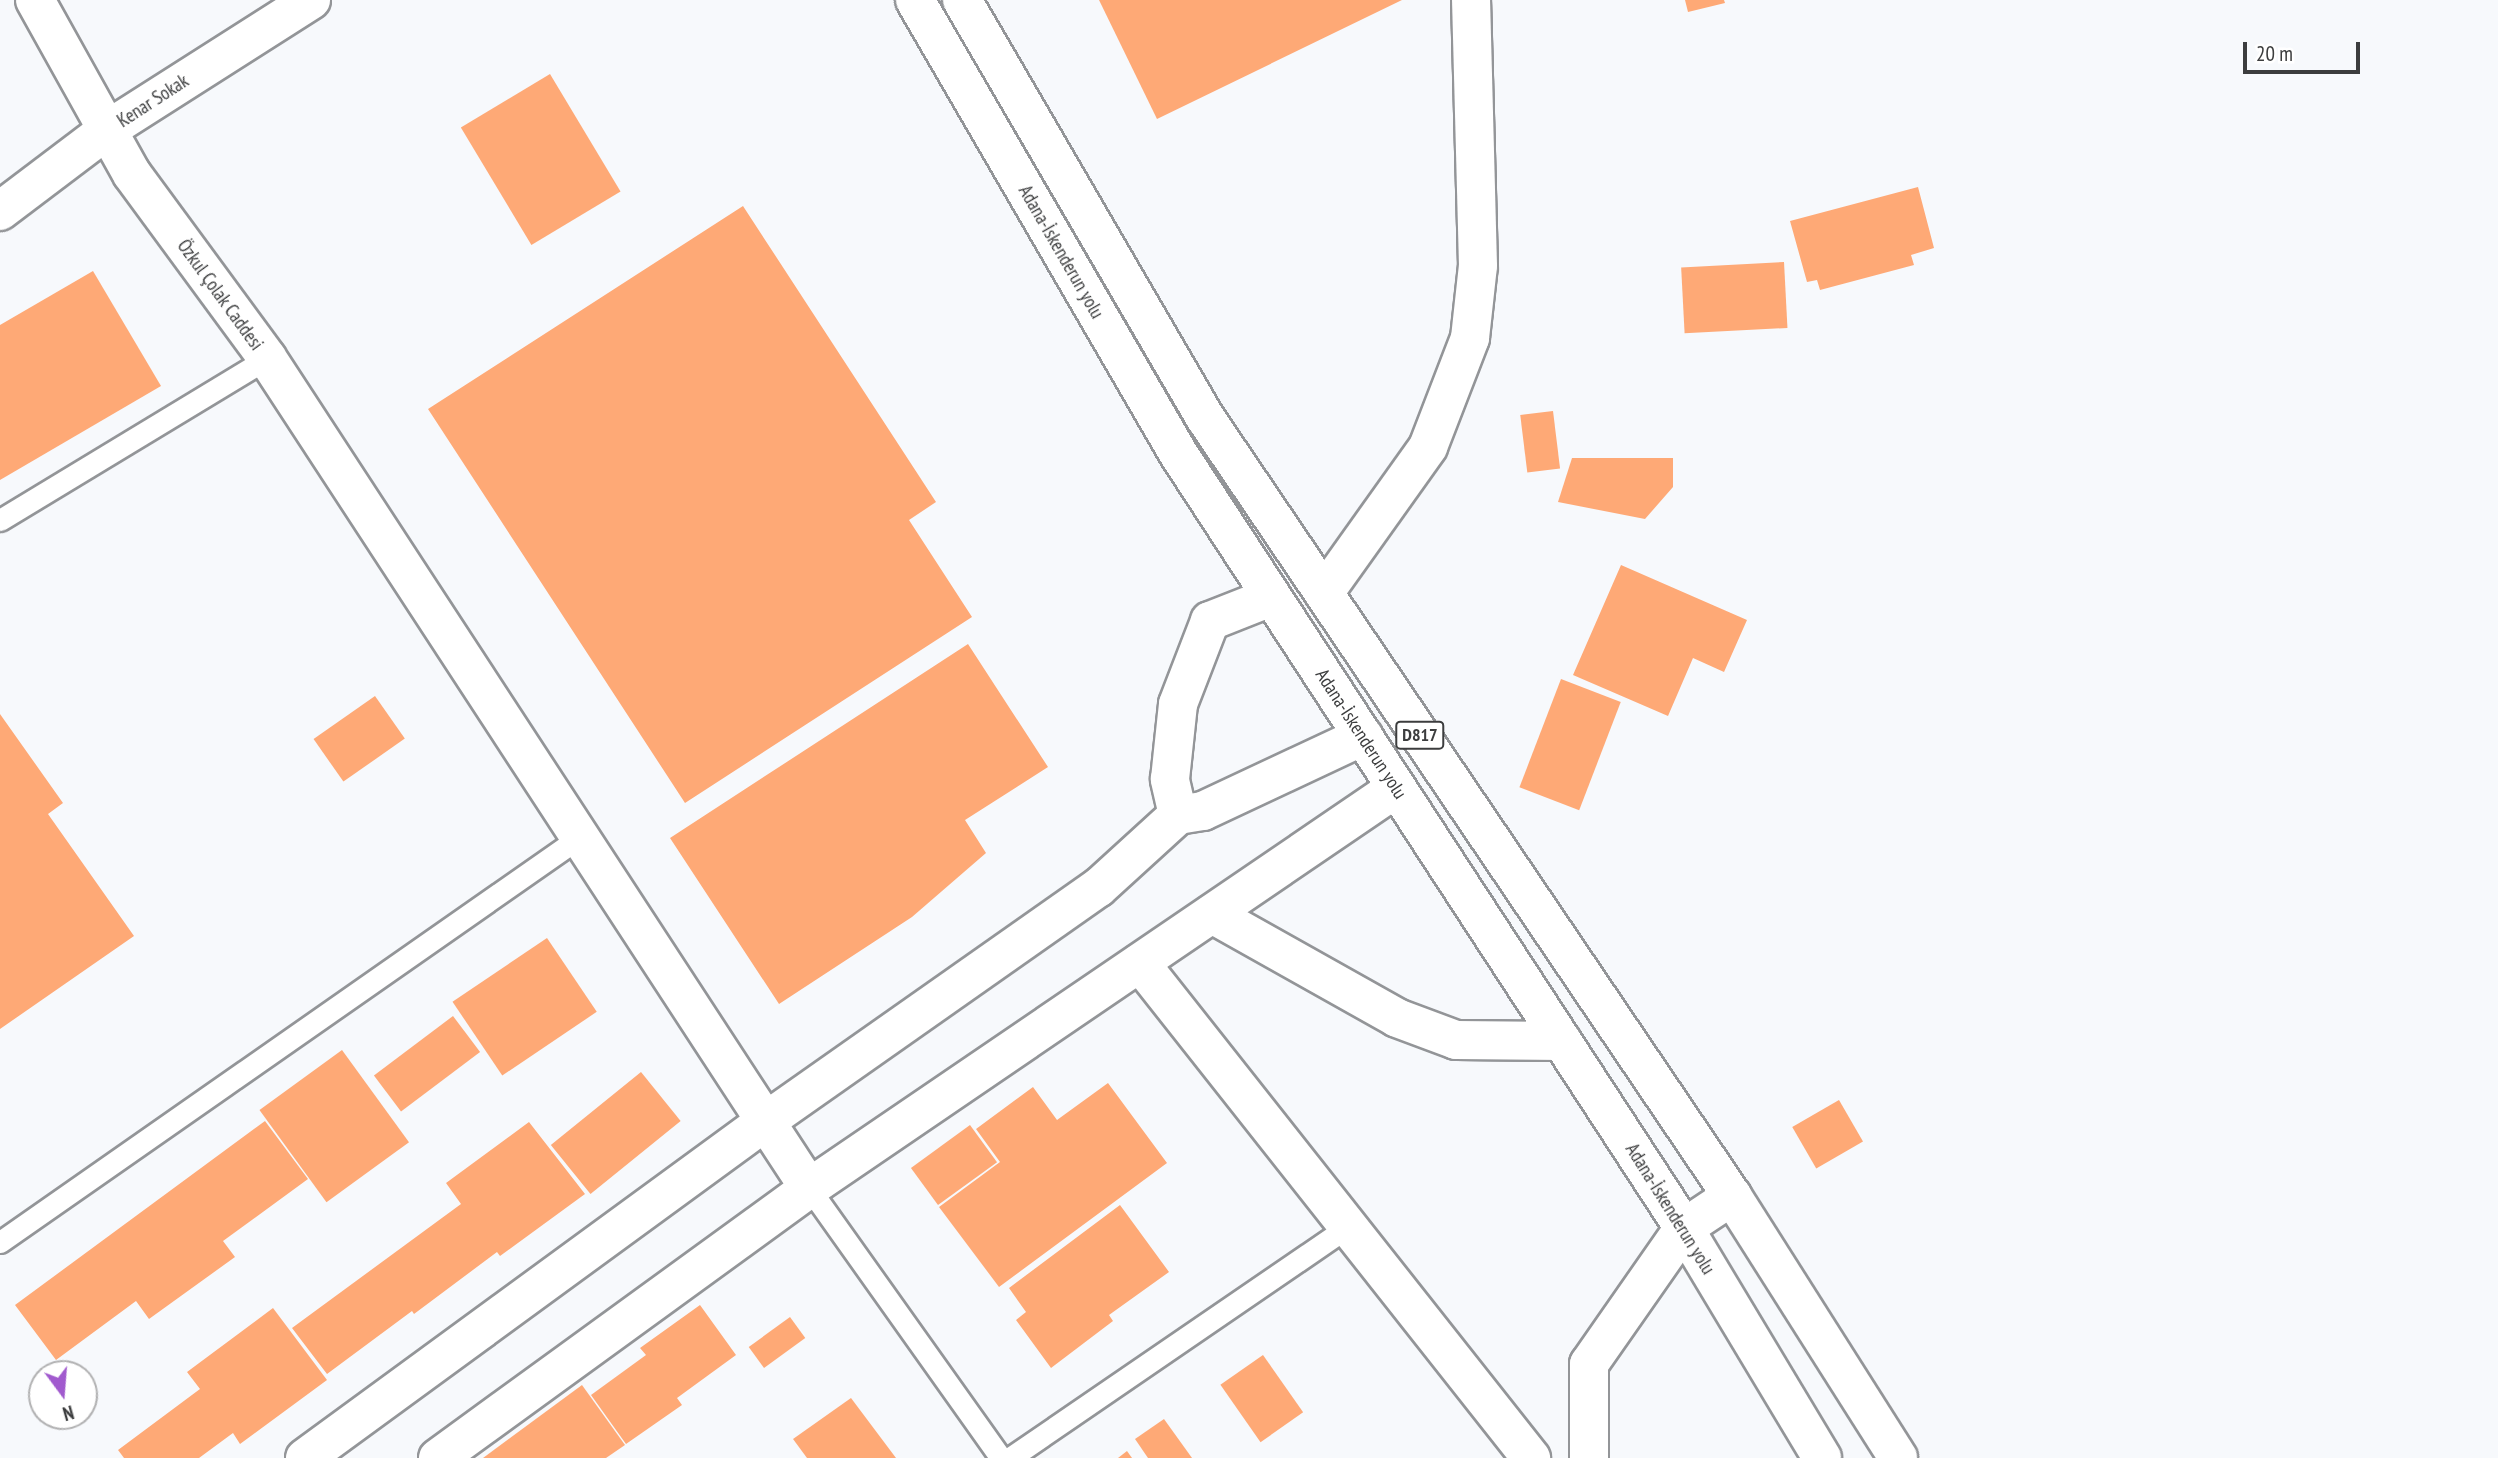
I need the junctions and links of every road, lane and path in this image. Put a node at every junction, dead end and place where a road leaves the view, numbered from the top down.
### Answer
1 (35, 0) edge
2 (311, 0) edge
3 (915, 0) edge
4 (962, 0) edge
5 (1471, 0) edge
6 (107, 130) junction
7 (0, 211) edge
8 (267, 358) junction
9 (0, 520) edge
10 (1324, 593) junction
11 (1271, 597) junction
12 (1363, 736) junction
13 (1396, 788) junction
14 (1178, 815) junction
15 (580, 838) junction
16 (1212, 914) junction
17 (1140, 963) junction
18 (1562, 1041) junction
19 (765, 1121) junction
20 (809, 1188) junction
21 (1732, 1196) junction
22 (1347, 1227) junction
23 (1684, 1228) junction
24 (0, 1242) edge
25 (305, 1458) edge
26 (438, 1458) edge
27 (1001, 1458) edge
28 (1010, 1458) edge
29 (1531, 1458) edge
30 (1589, 1458) edge
31 (1822, 1458) edge
32 (1898, 1458) edge

1 - 6 main road, Özkul Çolak Caddesi
2 - 6 main road, Kenar Sokak
3 - 11 main road, Adana-İskenderun yolu / D817
4 - 10 main road, D817
5 - 10 main road
6 - 7 main road, Kenar Sokak
6 - 8 main road, Özkul Çolak Caddesi
8 - 9 lane, Özkul Çolak Caddesi
8 - 15 main road
10 - 21 main road, D817
11 - 12 main road, Adana-İskenderun yolu / D817
11 - 14 main road
12 - 13 main road, Adana-İskenderun yolu / D817
12 - 14 main road
13 - 16 main road
13 - 18 main road, Adana-İskenderun yolu / D817
14 - 19 main road
15 - 19 main road
15 - 24 lane
16 - 17 main road
16 - 18 main road
17 - 20 main road
17 - 22 main road
18 - 23 main road, Adana-İskenderun yolu / D817
19 - 20 main road
19 - 25 main road
20 - 26 main road
20 - 27 lane
21 - 23 main road
21 - 32 main road, D817
22 - 28 lane
22 - 29 main road
23 - 30 main road
23 - 31 main road, Adana-İskenderun yolu / D817

